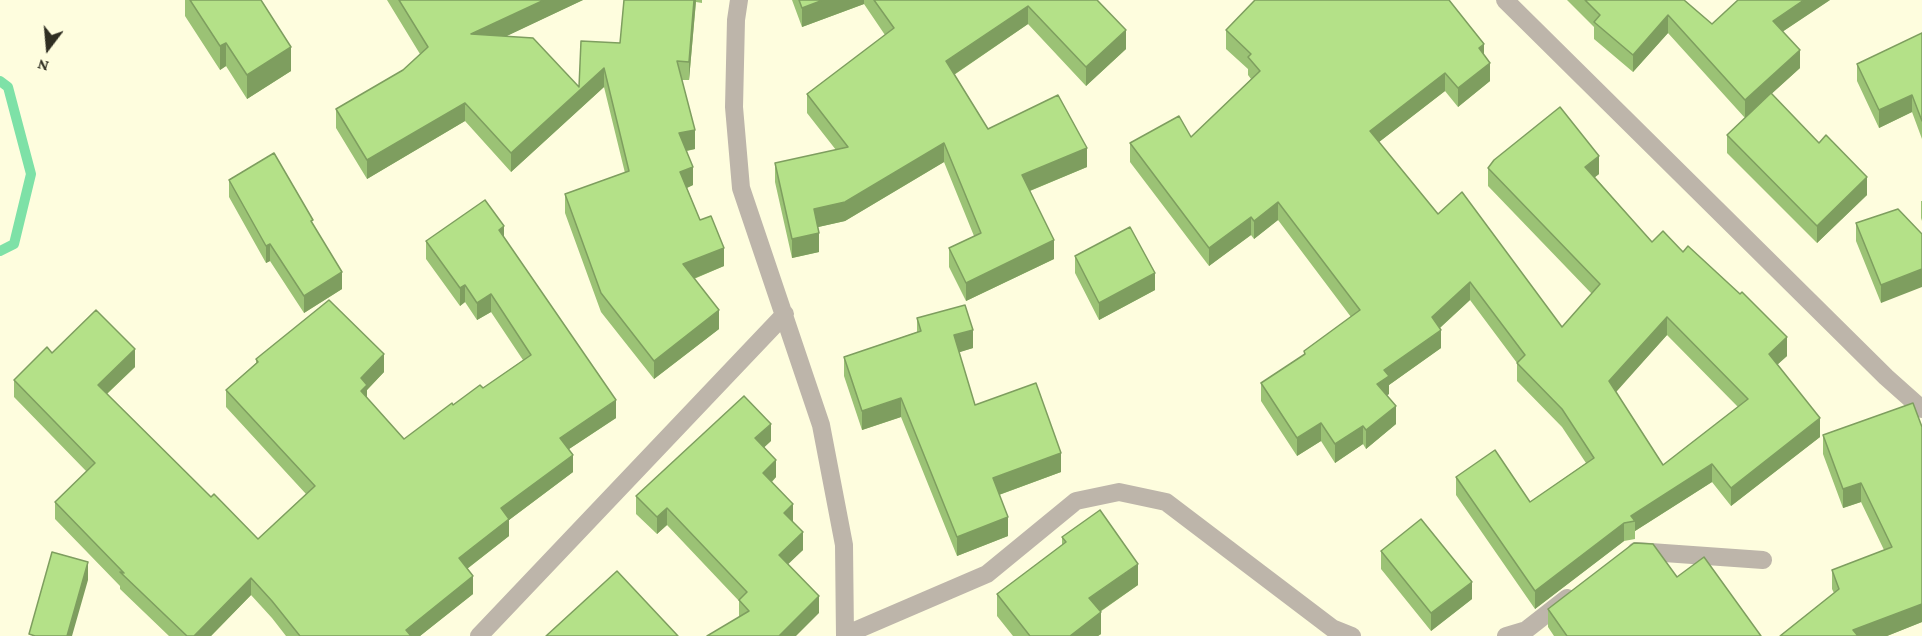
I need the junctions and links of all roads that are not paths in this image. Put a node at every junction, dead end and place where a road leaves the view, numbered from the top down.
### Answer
1 (740, 0) edge
2 (1505, 0) edge
3 (785, 314) junction
4 (1922, 409) edge
5 (1622, 557) edge
6 (1763, 560) dead end
7 (1578, 590) edge
8 (479, 636) edge
9 (845, 636) edge
10 (1352, 636) edge
11 (1506, 636) edge

1 - 3 street
2 - 4 street
3 - 8 street
3 - 9 street
5 - 6 street
7 - 11 street
9 - 10 street

